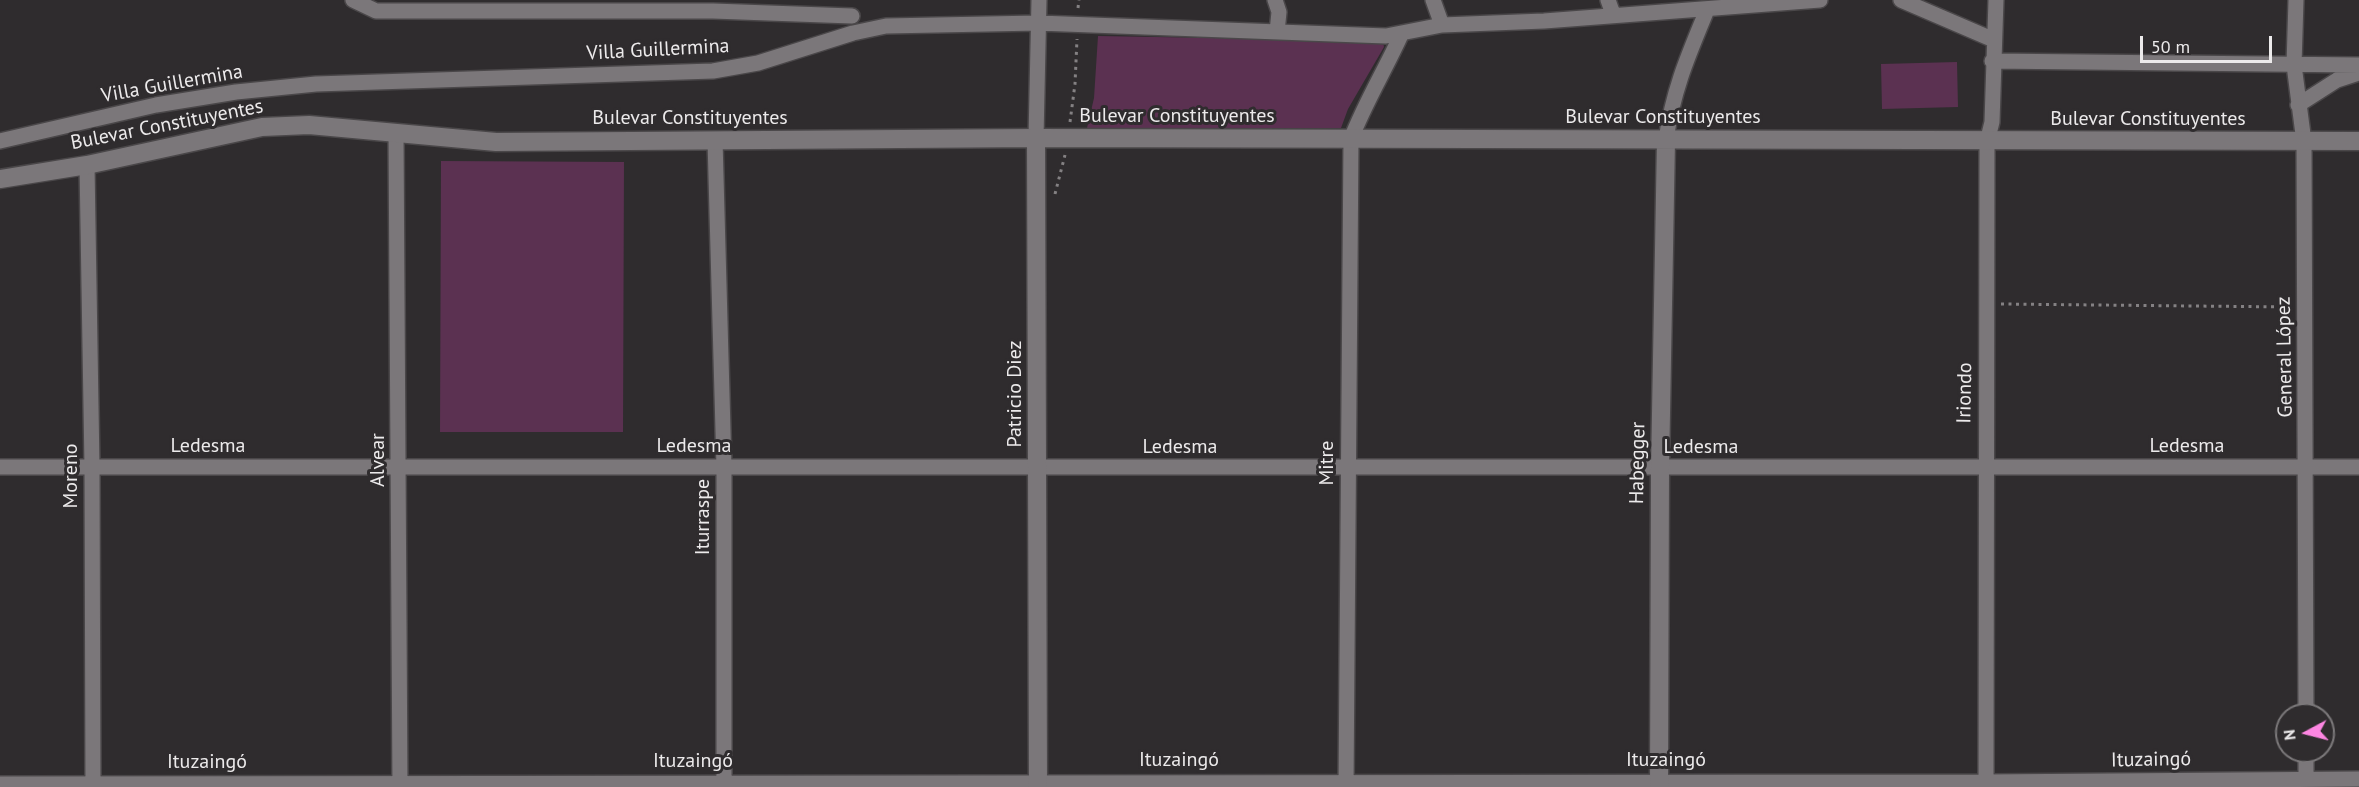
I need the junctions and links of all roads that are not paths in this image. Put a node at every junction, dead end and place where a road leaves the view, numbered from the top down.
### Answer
1 (353, 0) edge
2 (850, 0) edge
3 (1038, 0) edge
4 (1275, 0) edge
5 (1433, 0) edge
6 (1820, 0) edge
7 (1901, 0) edge
8 (1996, 0) edge
9 (2296, 0) edge
10 (1771, 2) edge
11 (1611, 7) edge
12 (1707, 10) junction
13 (852, 16) junction
14 (1038, 23) junction
15 (1442, 26) junction
16 (1277, 32) junction
17 (853, 33) junction
18 (1401, 35) junction
19 (1994, 40) junction
20 (1992, 62) junction
21 (2294, 65) junction
22 (2359, 65) edge
23 (2359, 73) edge
24 (2298, 105) junction
25 (396, 132) junction
26 (1036, 138) junction
27 (715, 140) junction
28 (1351, 140) junction
29 (1666, 140) junction
30 (0, 141) edge
31 (2359, 141) edge
32 (1987, 142) junction
33 (2304, 142) junction
34 (87, 165) junction
35 (0, 179) edge
36 (0, 467) edge
37 (92, 467) junction
38 (400, 467) junction
39 (724, 467) junction
40 (1985, 467) junction
41 (2307, 467) junction
42 (2359, 467) edge
43 (1038, 468) junction
44 (1348, 468) junction
45 (1660, 468) junction
46 (2306, 703) edge
47 (2306, 763) edge
48 (2359, 779) edge
49 (2306, 783) edge
50 (0, 784) edge
51 (1038, 784) edge
52 (1346, 784) edge
53 (1659, 784) edge
54 (93, 785) edge
55 (400, 785) edge
56 (724, 785) edge
57 (1986, 785) edge

1 - 13 street
2 - 13 street
3 - 14 street, Patricio Diez
4 - 16 street
5 - 15 street
6 - 10 street, Villa Guillermina
7 - 19 street
8 - 19 street, Iriondo
9 - 21 street, General López
10 - 12 street, Villa Guillermina
11 - 12 street, Villa Guillermina
11 - 15 street, Villa Guillermina
12 - 29 street
13 - 17 street
14 - 16 street, Villa Guillermina
14 - 17 street, Villa Guillermina
14 - 26 street, Patricio Diez
15 - 18 street, Villa Guillermina
16 - 18 street, Villa Guillermina
17 - 30 street, Villa Guillermina
18 - 28 street
19 - 20 street, Iriondo
20 - 21 street
20 - 32 street, Iriondo
21 - 22 street
21 - 24 street, General López
23 - 24 street
24 - 33 street, General López
25 - 27 street, Bulevar Constituyentes
25 - 34 street, Bulevar Constituyentes
25 - 38 street, Alvear
26 - 27 street, Bulevar Constituyentes
26 - 28 street, Bulevar Constituyentes
26 - 43 street, Patricio Diez
27 - 39 street, Iturraspe
28 - 29 street, Bulevar Constituyentes
28 - 44 street, Mitre
29 - 32 street, Bulevar Constituyentes
29 - 45 street, Habegger
31 - 33 street, Bulevar Constituyentes
32 - 33 street, Bulevar Constituyentes
32 - 40 street, Iriondo
33 - 41 street, General López
34 - 35 street, Bulevar Constituyentes
34 - 37 street, Moreno
36 - 37 street, Ledesma
37 - 38 street, Ledesma
37 - 54 street, Moreno
38 - 39 street, Ledesma
38 - 55 street, Alvear
39 - 43 street, Ledesma
39 - 56 street, Iturraspe
40 - 41 street, Ledesma
40 - 45 street, Ledesma
40 - 57 street, Iriondo
41 - 42 street, Ledesma
41 - 46 street, General López
43 - 44 street, Ledesma
43 - 51 street, Patricio Diez
44 - 45 street, Ledesma
44 - 52 street, Mitre
45 - 53 street, Habegger
47 - 49 street
48 - 49 street, Ituzaingó
49 - 57 street, Ituzaingó
50 - 54 street, Ituzaingó
51 - 52 street, Ituzaingó
51 - 56 street, Ituzaingó
52 - 53 street, Ituzaingó
53 - 57 street, Ituzaingó
54 - 55 street, Ituzaingó
55 - 56 street, Ituzaingó

